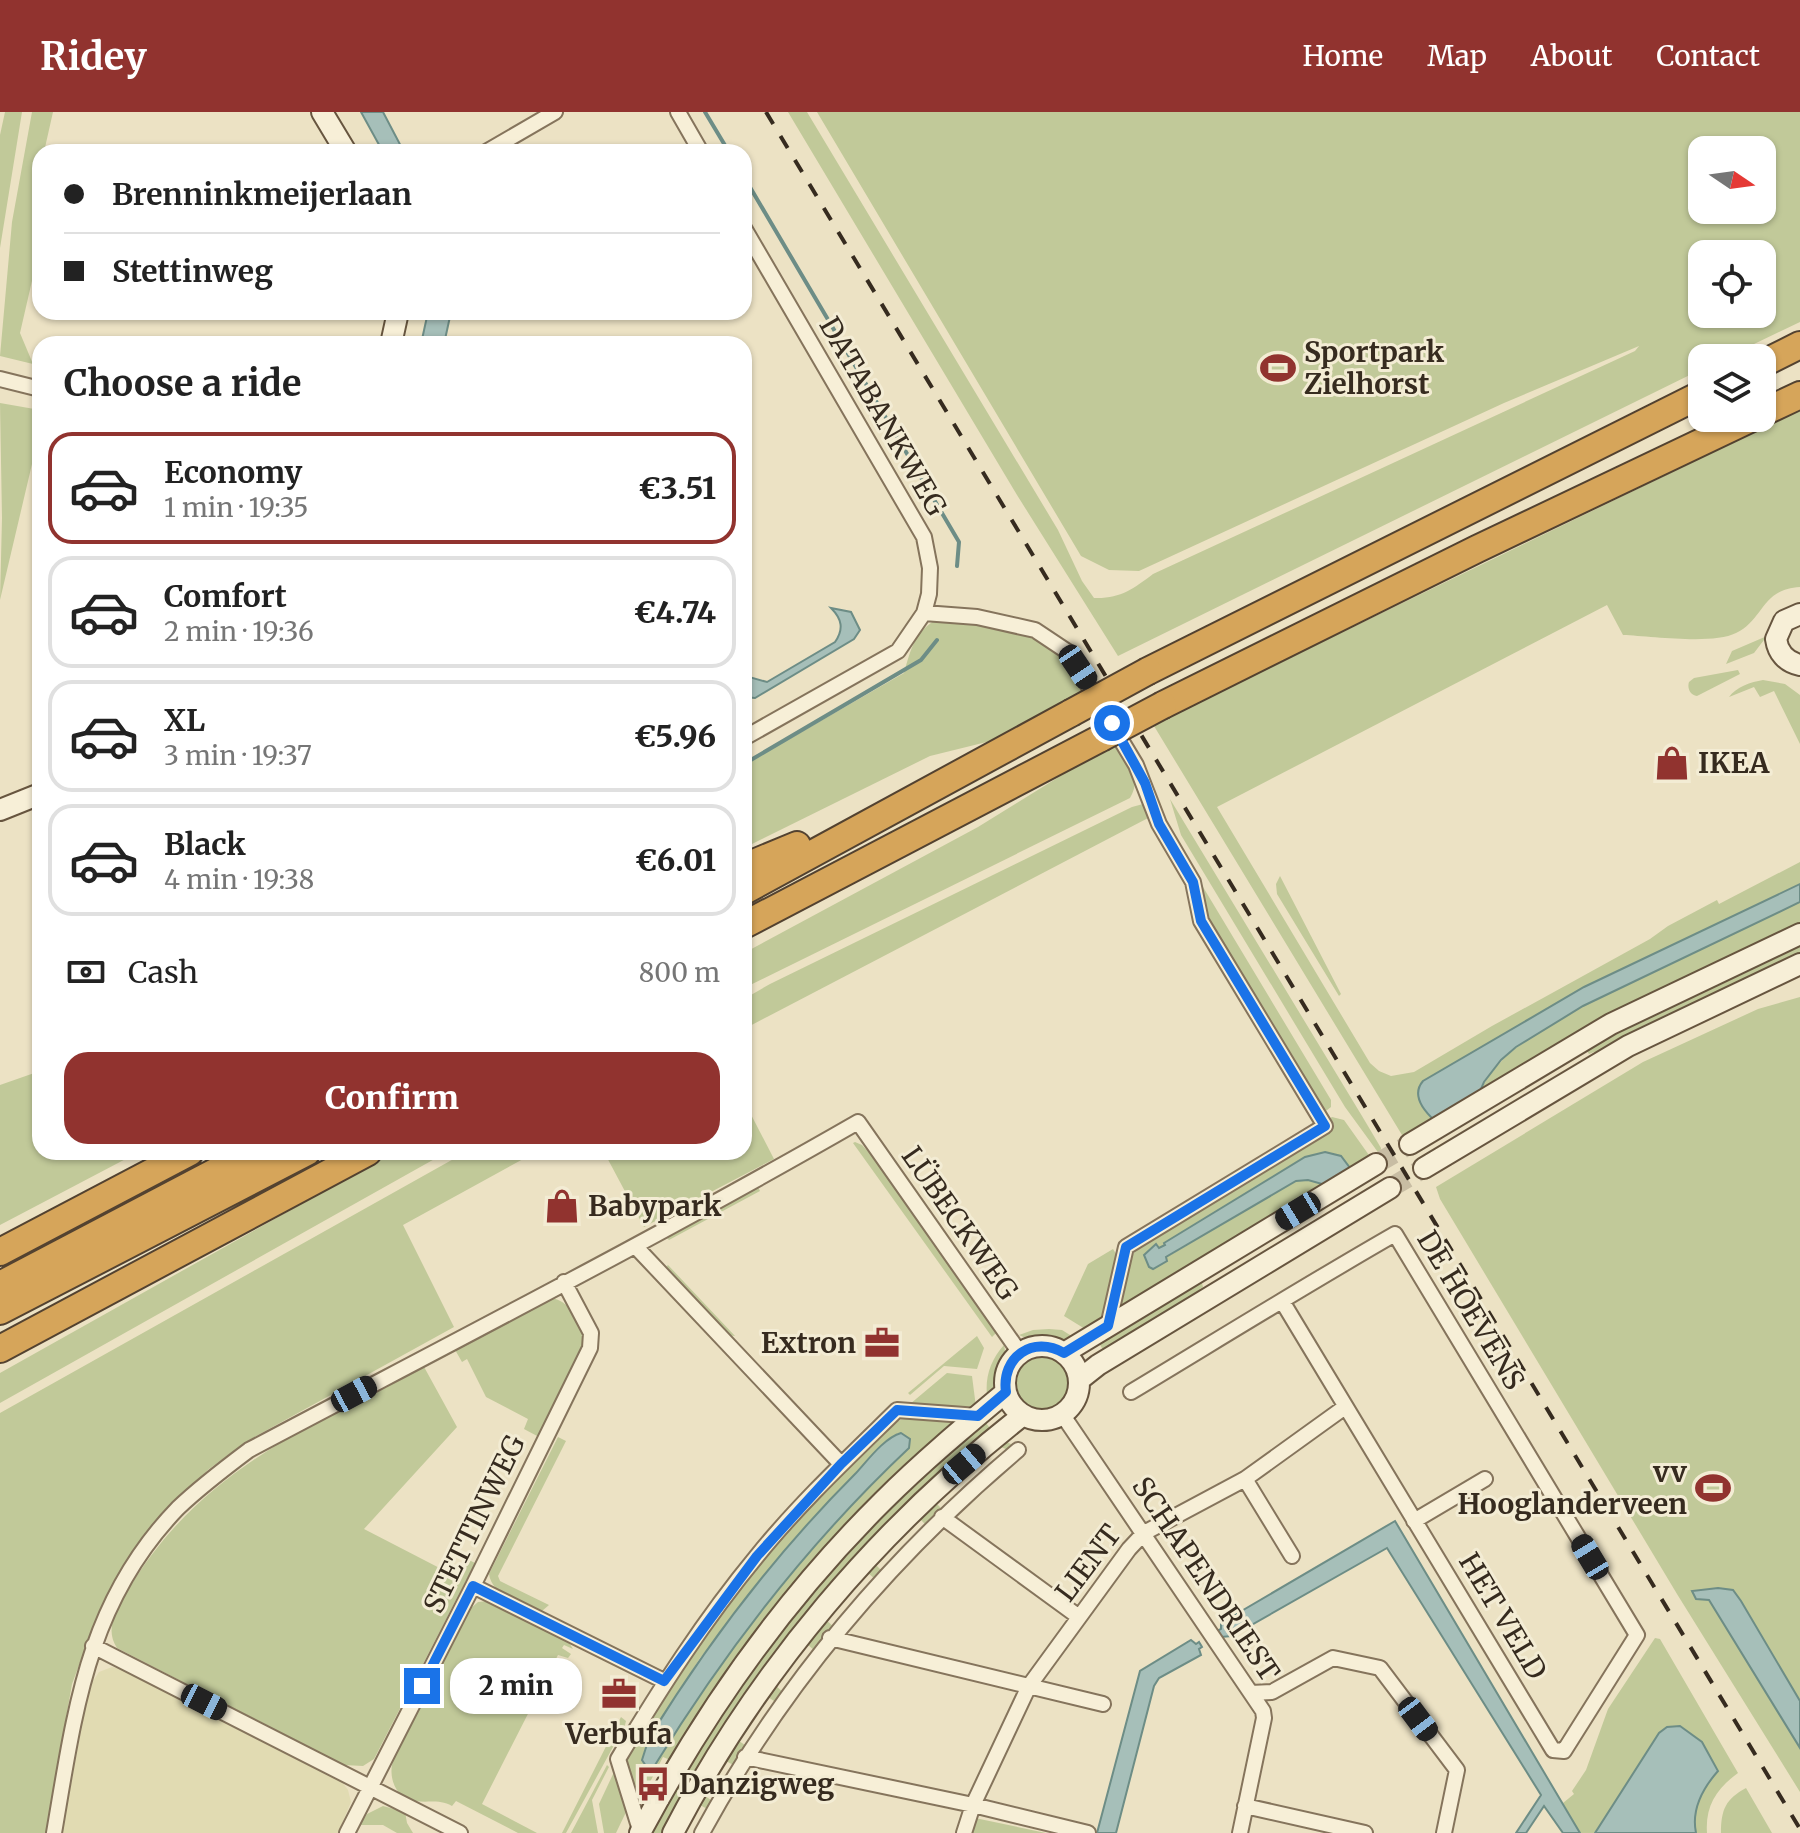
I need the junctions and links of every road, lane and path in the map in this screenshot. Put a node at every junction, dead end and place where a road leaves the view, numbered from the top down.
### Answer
1 (322, 112) edge
2 (555, 112) edge
3 (678, 112) edge
4 (341, 144) edge
5 (500, 144) edge
6 (696, 144) edge
7 (752, 242) edge
8 (1800, 345) edge
9 (1776, 357) edge
10 (0, 379) edge
11 (32, 387) edge
12 (1800, 395) edge
13 (1688, 401) edge
14 (1776, 406) edge
15 (1723, 432) edge
16 (924, 613) junction
17 (1800, 614) edge
18 (1800, 665) edge
19 (752, 733) edge
20 (922, 793) junction
21 (32, 797) edge
22 (0, 810) edge
23 (752, 864) edge
24 (752, 887) edge
25 (752, 921) edge
26 (1800, 934) edge
27 (1800, 964) edge
28 (1410, 1144) tunnel mouth
29 (175, 1160) edge
30 (238, 1160) edge
31 (292, 1160) edge
32 (353, 1160) edge
33 (1376, 1164) tunnel mouth
34 (1424, 1168) tunnel mouth
35 (1390, 1188) tunnel mouth
36 (636, 1247) junction
37 (0, 1252) edge
38 (564, 1282) junction
39 (0, 1285) edge
40 (1282, 1301) junction
41 (0, 1311) edge
42 (1108, 1326) junction
43 (0, 1349) edge
44 (1020, 1353) junction
45 (1064, 1353) junction
46 (1079, 1380) junction
47 (1006, 1392) junction
48 (1131, 1392) dead end
49 (1345, 1407) junction
50 (1062, 1414) junction
51 (1023, 1415) junction
52 (978, 1416) junction
53 (1018, 1450) dead end
54 (841, 1464) junction
55 (1245, 1479) junction
56 (1485, 1479) dead end
57 (942, 1517) junction
58 (1414, 1521) junction
59 (1144, 1533) junction
60 (1292, 1556) dead end
61 (473, 1586) junction
62 (1079, 1617) junction
63 (1637, 1635) joint
64 (830, 1638) junction
65 (93, 1646) junction
66 (664, 1681) junction
67 (1029, 1686) junction
68 (1251, 1693) junction
69 (1103, 1704) dead end
70 (745, 1757) junction
71 (370, 1786) junction
72 (973, 1805) junction
73 (1245, 1806) junction
74 (54, 1833) edge
75 (347, 1833) edge
76 (460, 1833) edge
77 (640, 1833) edge
78 (673, 1833) edge
79 (702, 1833) edge
80 (964, 1833) edge
81 (1088, 1833) edge
82 (1240, 1833) edge
83 (1365, 1833) edge
84 (1444, 1833) edge

1 - 4 main road
2 - 5 street
3 - 6 street
7 - 16 street, DATABANKWEG
8 - 9 highway
10 - 11 street
12 - 14 highway
13 - 20 highway, bridge
15 - 25 highway, bridge
16 - 19 street, DATABANKWEG
16 - 42 street
17 - 18 main road
20 - 23 highway
20 - 24 highway
21 - 22 main road
26 - 28 main road
27 - 34 main road
29 - 37 highway
30 - 39 highway
31 - 41 highway
32 - 43 highway
33 - 42 main road
35 - 46 main road
36 - 38 street
36 - 44 street, LÜBECKWEG
36 - 54 street
38 - 61 street, STETTINWEG
38 - 65 street
40 - 48 street, DE HOEVENS
40 - 49 street, HET VELD
40 - 63 street, DE HOEVENS
42 - 45 main road
44 - 45 main road
44 - 47 main road
45 - 46 main road
46 - 50 main road
47 - 51 main road
47 - 52 main road
49 - 55 street, LIENT
49 - 58 street, HET VELD
50 - 51 main road
50 - 59 street, SCHAPENDRIEST
51 - 78 main road
52 - 54 street
52 - 77 main road
53 - 57 street
54 - 66 street
55 - 59 street, LIENT
55 - 60 street
56 - 58 street
57 - 62 street
57 - 64 street
58 - 63 street, HET VELD
59 - 62 street, LIENT
59 - 68 street, SCHAPENDRIEST
61 - 66 street
61 - 71 street, STETTINWEG
62 - 67 street, LIENT
64 - 67 street
64 - 70 street
65 - 71 street
65 - 74 street
66 - 77 street
67 - 69 street
67 - 72 street, LIENT
68 - 73 street, SCHAPENDRIEST
68 - 84 street
70 - 72 street
70 - 79 street
71 - 75 street, STETTINWEG
71 - 76 street
72 - 80 street, LIENT
72 - 81 street
73 - 82 street, SCHAPENDRIEST
73 - 83 street

